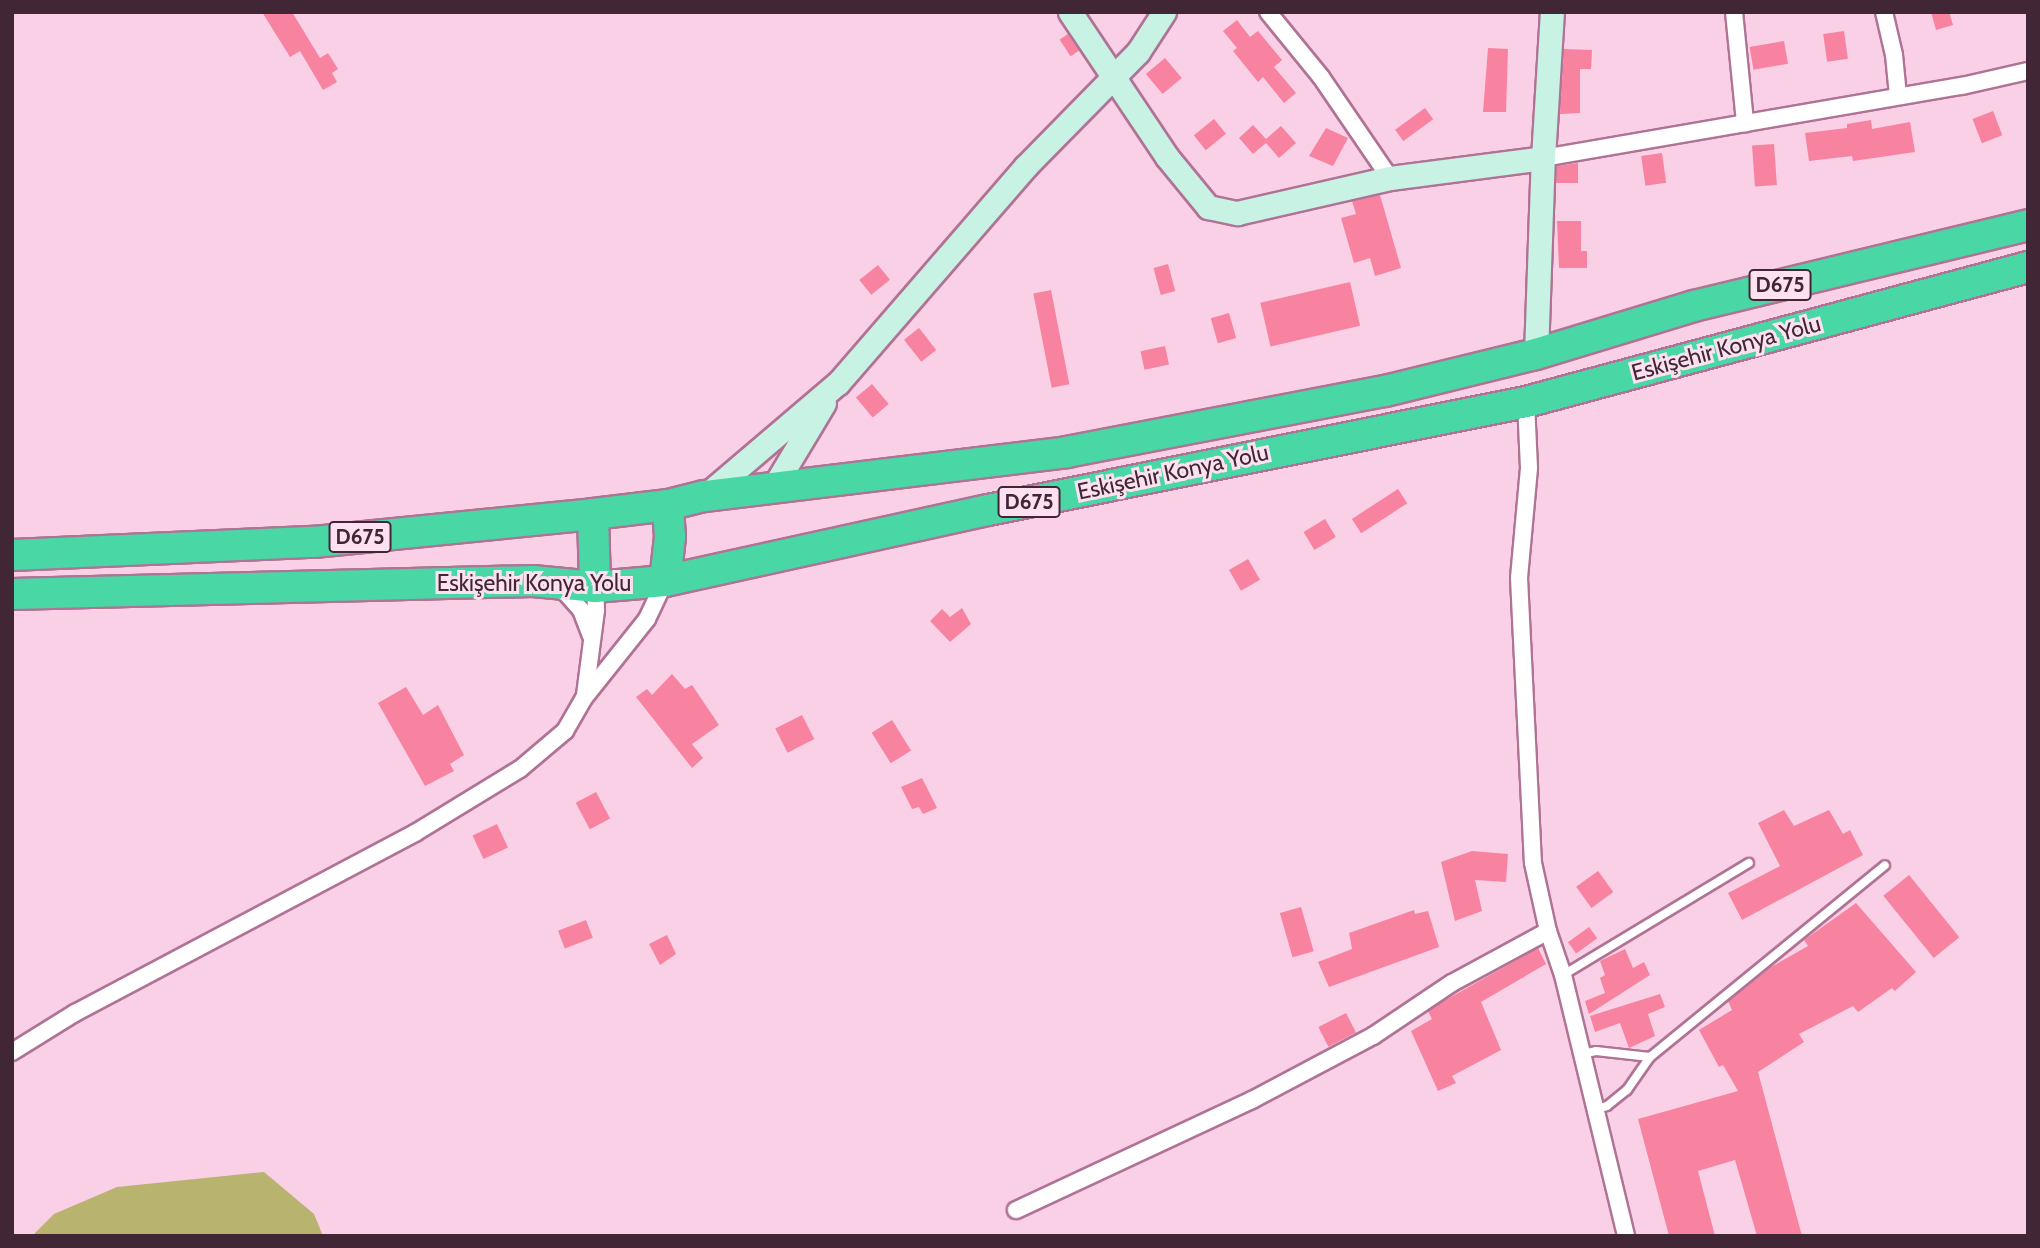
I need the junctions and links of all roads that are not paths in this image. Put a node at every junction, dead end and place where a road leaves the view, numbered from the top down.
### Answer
1 (1070, 12) edge
2 (1268, 12) edge
3 (1552, 12) edge
4 (1734, 12) edge
5 (1884, 12) edge
6 (1158, 15) edge
7 (2028, 71) edge
8 (1113, 75) junction
9 (1898, 96) junction
10 (1745, 123) junction
11 (1543, 158) junction
12 (1390, 178) junction
13 (2028, 225) edge
14 (2020, 272) edge
15 (1536, 354) junction
16 (835, 385) junction
17 (1526, 401) junction
18 (773, 488) junction
19 (705, 496) junction
20 (668, 505) junction
21 (593, 514) junction
22 (12, 555) edge
23 (665, 580) junction
24 (533, 581) junction
25 (595, 587) junction
26 (12, 594) edge
27 (592, 640) junction
28 (584, 698) junction
29 (1749, 863) dead end
30 (1885, 865) dead end
31 (1548, 931) junction
32 (1563, 975) junction
33 (12, 1052) edge
34 (1582, 1054) junction
35 (1650, 1057) junction
36 (1595, 1109) junction
37 (1016, 1210) dead end
38 (1626, 1236) edge

1 - 8 street
2 - 12 street
3 - 11 street
4 - 10 street
5 - 9 street
6 - 8 street
7 - 9 street
8 - 12 street
8 - 16 street
9 - 10 street
10 - 11 street
11 - 12 street
11 - 15 street
13 - 15 highway, Eskişehir Konya Yolu / D675
14 - 17 highway, Eskişehir Konya Yolu / D675
15 - 18 highway, D675
16 - 18 street
16 - 19 street
17 - 23 highway, Eskişehir Konya Yolu / D675
17 - 31 street
18 - 19 highway, D675
19 - 20 highway, D675
20 - 21 highway, D675
20 - 23 highway
21 - 22 highway, D675
21 - 25 highway
23 - 25 highway, Eskişehir Konya Yolu / D675
23 - 28 street
24 - 25 highway, Eskişehir Konya Yolu / D675
24 - 26 highway, Eskişehir Konya Yolu / D675
24 - 27 street
25 - 27 street
27 - 28 street
28 - 33 street
29 - 32 lane
30 - 35 lane
31 - 32 street
31 - 37 street
32 - 34 street
34 - 35 lane
34 - 36 street
35 - 36 lane
36 - 38 street

